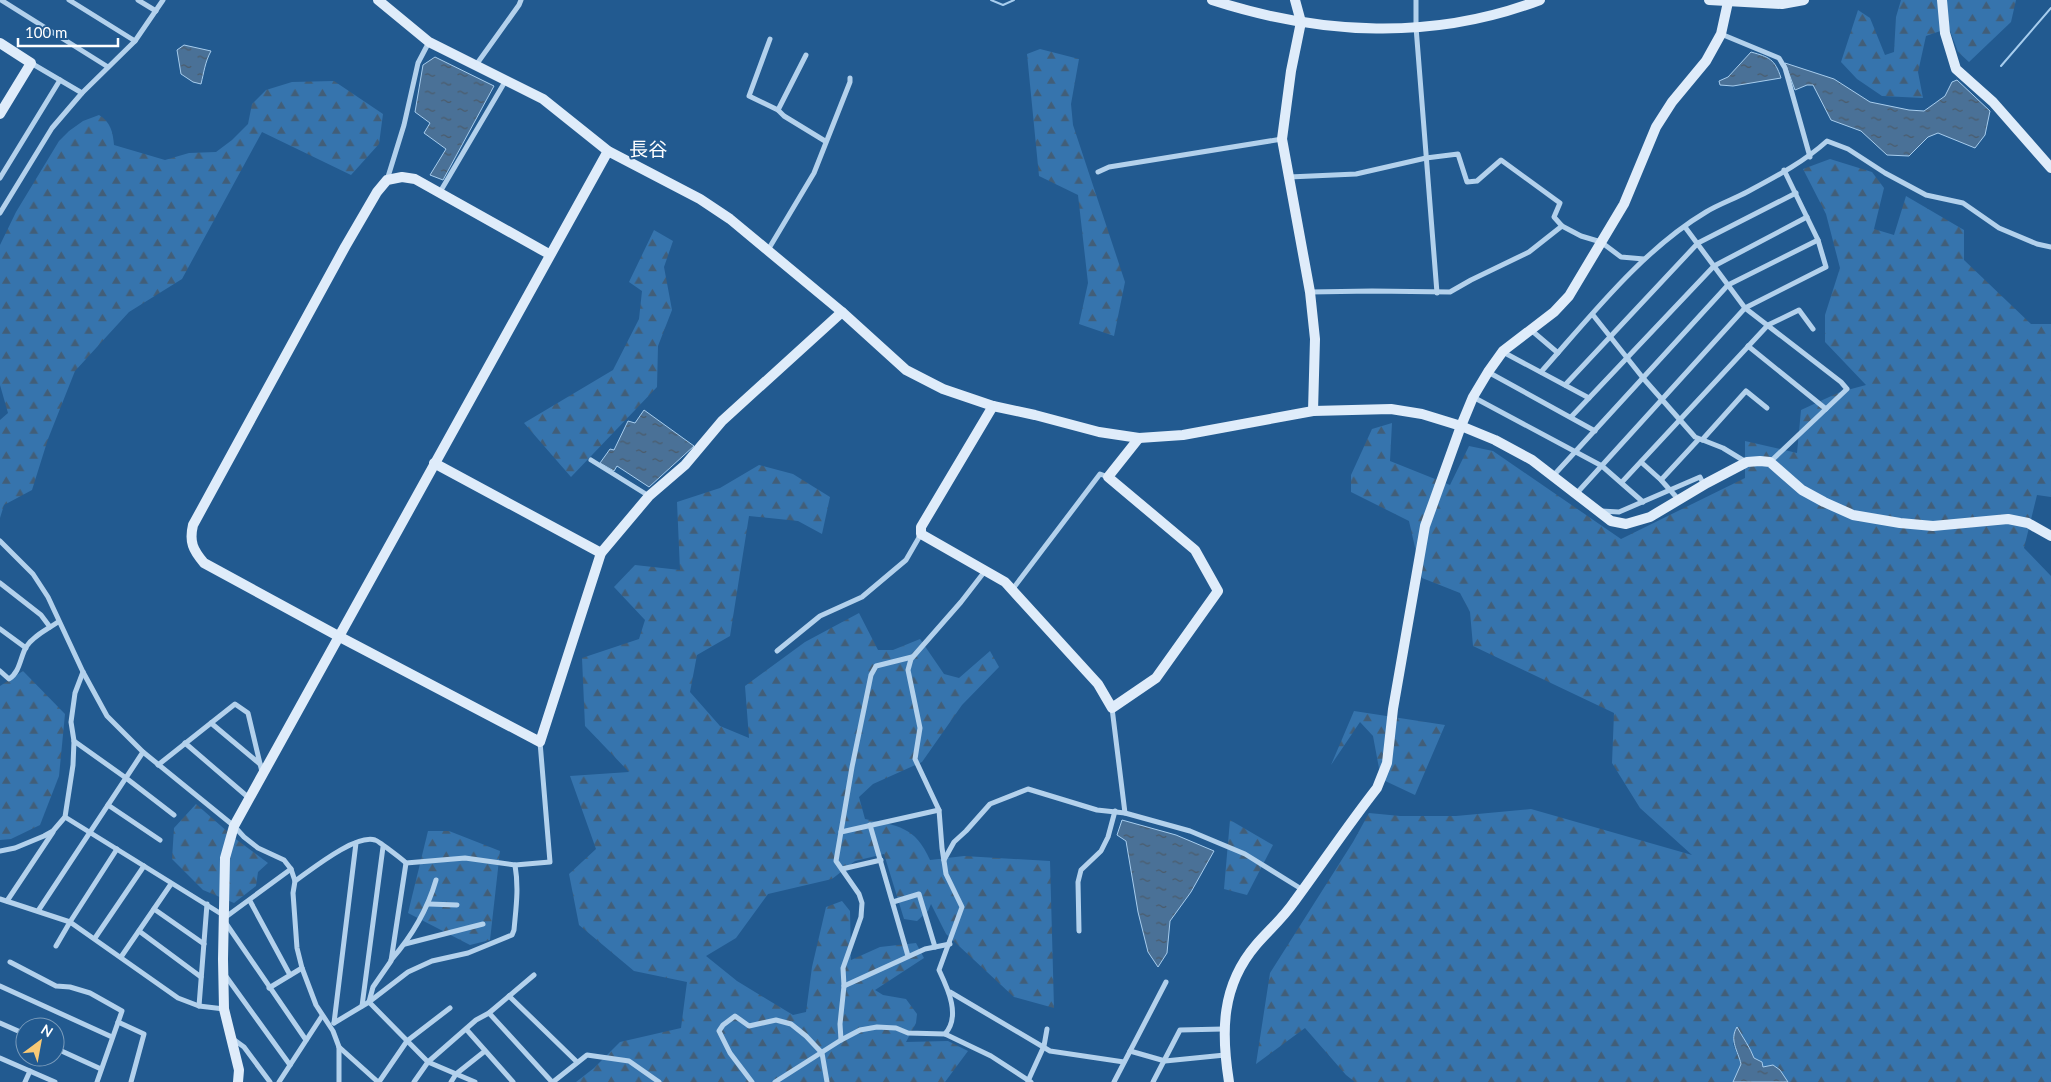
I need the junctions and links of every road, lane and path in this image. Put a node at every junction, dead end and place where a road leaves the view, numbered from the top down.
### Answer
1 (1, 0) edge
2 (69, 0) edge
3 (138, 0) edge
4 (163, 0) edge
5 (378, 0) edge
6 (521, 0) edge
7 (1212, 0) edge
8 (1295, 0) edge
9 (1416, 0) edge
10 (1540, 0) edge
11 (1709, 0) edge
12 (1804, 0) edge
13 (1942, 0) edge
14 (1728, 2) junction
15 (156, 11) junction
16 (1301, 22) junction
17 (1416, 27) junction
18 (1721, 34) junction
19 (770, 39) dead end
20 (135, 41) junction
21 (429, 42) junction
22 (0, 43) edge
23 (806, 55) dead end
24 (32, 63) junction
25 (476, 66) junction
26 (108, 67) junction
27 (850, 78) dead end
28 (60, 80) junction
29 (506, 80) junction
30 (82, 93) junction
31 (778, 110) junction
32 (0, 114) edge
33 (1282, 139) junction
34 (825, 141) junction
35 (608, 151) junction
36 (1810, 157) junction
37 (1426, 158) junction
38 (2051, 168) edge
39 (1784, 170) junction
40 (1098, 172) dead end
41 (1289, 177) junction
42 (0, 178) edge
43 (387, 180) junction
44 (440, 192) junction
45 (1796, 194) junction
46 (0, 213) edge
47 (1808, 217) junction
48 (1562, 226) junction
49 (1685, 227) junction
50 (1818, 240) junction
51 (1601, 242) junction
52 (1698, 243) junction
53 (2051, 247) edge
54 (768, 250) junction
55 (549, 254) junction
56 (1644, 259) junction
57 (1714, 266) junction
58 (1728, 285) junction
59 (1310, 292) junction
60 (1436, 293) junction
61 (1745, 308) junction
62 (842, 312) junction
63 (1593, 315) junction
64 (1768, 325) junction
65 (1813, 329) dead end
66 (1531, 330) junction
67 (1610, 336) junction
68 (1748, 346) junction
69 (1503, 351) junction
70 (1558, 353) junction
71 (1627, 358) junction
72 (1488, 372) junction
73 (1541, 372) junction
74 (1643, 378) junction
75 (1565, 385) junction
76 (1473, 397) junction
77 (1589, 398) junction
78 (1662, 400) junction
79 (993, 406) junction
80 (1767, 408) dead end
81 (1826, 409) junction
82 (1313, 411) junction
83 (1570, 417) junction
84 (1679, 420) junction
85 (1461, 426) junction
86 (1595, 431) junction
87 (1139, 438) junction
88 (1700, 440) junction
89 (1576, 451) junction
90 (591, 460) dead end
91 (1641, 462) junction
92 (1747, 462) junction
93 (1770, 462) junction
94 (434, 463) junction
95 (1602, 466) junction
96 (1553, 476) junction
97 (1108, 477) junction
98 (1661, 480) junction
99 (1622, 482) junction
100 (1704, 485) junction
101 (1670, 491) junction
102 (1576, 494) junction
103 (649, 496) junction
104 (1679, 500) junction
105 (1643, 502) junction
106 (1598, 511) junction
107 (921, 534) junction
108 (2051, 536) edge
109 (0, 541) edge
110 (600, 553) junction
111 (985, 570) junction
112 (0, 583) edge
113 (1012, 590) junction
114 (58, 622) junction
115 (50, 627) junction
116 (0, 630) edge
117 (340, 637) junction
118 (26, 648) junction
119 (777, 651) dead end
120 (912, 657) junction
121 (0, 671) edge
122 (83, 672) junction
123 (1112, 708) junction
124 (211, 723) junction
125 (74, 741) junction
126 (540, 742) junction
127 (185, 743) junction
128 (143, 752) junction
129 (158, 764) junction
130 (260, 764) junction
131 (263, 775) junction
132 (126, 778) junction
133 (249, 799) junction
134 (108, 805) junction
135 (939, 810) junction
136 (1114, 811) junction
137 (1125, 813) junction
138 (174, 816) dead end
139 (65, 817) junction
140 (870, 824) junction
141 (234, 826) junction
142 (53, 831) junction
143 (90, 832) junction
144 (841, 832) junction
145 (160, 840) dead end
146 (356, 843) junction
147 (383, 847) junction
148 (118, 850) junction
149 (0, 851) edge
150 (880, 860) junction
151 (944, 860) junction
152 (406, 863) junction
153 (515, 865) junction
154 (144, 866) junction
155 (291, 869) junction
156 (842, 869) junction
157 (436, 880) dead end
158 (296, 881) junction
159 (171, 884) junction
160 (1303, 890) junction
161 (0, 899) edge
162 (250, 900) junction
163 (7, 901) junction
164 (892, 902) junction
165 (207, 904) junction
166 (429, 904) junction
167 (457, 905) dead end
168 (154, 909) junction
169 (38, 911) junction
170 (223, 917) junction
171 (70, 922) junction
172 (483, 924) dead end
173 (139, 930) junction
174 (1079, 931) dead end
175 (95, 938) junction
176 (204, 944) junction
177 (405, 944) junction
178 (950, 944) junction
179 (56, 946) dead end
180 (935, 947) junction
181 (908, 956) junction
182 (121, 957) junction
183 (391, 961) junction
184 (10, 962) dead end
185 (302, 968) junction
186 (224, 973) junction
187 (290, 975) junction
188 (534, 975) dead end
189 (201, 977) junction
190 (1166, 982) dead end
191 (844, 986) junction
192 (0, 987) edge
193 (269, 988) junction
194 (950, 992) junction
195 (509, 996) junction
196 (368, 1002) junction
197 (199, 1006) junction
198 (362, 1006) junction
199 (450, 1008) dead end
200 (224, 1009) junction
201 (489, 1013) junction
202 (322, 1016) junction
203 (118, 1022) junction
204 (0, 1023) edge
205 (334, 1023) junction
206 (1223, 1028) junction
207 (466, 1029) junction
208 (1047, 1029) dead end
209 (15, 1030) edge
210 (333, 1031) junction
211 (945, 1034) junction
212 (112, 1037) junction
213 (231, 1038) junction
214 (306, 1040) junction
215 (841, 1040) junction
216 (407, 1041) junction
217 (1044, 1046) junction
218 (339, 1048) junction
219 (485, 1051) junction
220 (1130, 1051) junction
221 (65, 1053) edge
222 (822, 1053) junction
223 (1225, 1055) junction
224 (0, 1058) edge
225 (1165, 1061) junction
226 (428, 1062) junction
227 (577, 1062) junction
228 (1124, 1062) junction
229 (290, 1065) junction
230 (101, 1069) junction
231 (30, 1071) junction
232 (456, 1074) junction
233 (1029, 1081) edge
234 (25, 1082) edge
235 (54, 1082) edge
236 (97, 1082) edge
237 (131, 1082) edge
238 (238, 1082) edge
239 (270, 1082) edge
240 (279, 1082) edge
241 (339, 1082) edge
242 (378, 1082) edge
243 (414, 1082) edge
244 (451, 1082) edge
245 (475, 1082) edge
246 (513, 1082) edge
247 (552, 1082) edge
248 (659, 1082) edge
249 (752, 1082) edge
250 (775, 1082) edge
251 (827, 1082) edge
252 (1114, 1082) edge
253 (1153, 1082) edge
254 (1229, 1082) edge

1 - 26 street
2 - 20 street
3 - 15 street
4 - 15 street
5 - 21 street
6 - 25 street
7 - 16 street
8 - 16 street
9 - 17 street
10 - 17 street
11 - 14 street
12 - 14 street
13 - 38 street
14 - 18 street
15 - 20 street
16 - 17 street
16 - 33 street
17 - 37 street
18 - 36 street
18 - 51 street
19 - 31 street
20 - 26 street
21 - 25 street
21 - 43 street
22 - 24 street
23 - 31 street
24 - 28 street
24 - 32 street
25 - 29 street
26 - 30 street
27 - 34 street
28 - 30 street
28 - 42 street
29 - 35 street
29 - 44 street
30 - 46 street
31 - 34 street
33 - 40 street
33 - 41 street
34 - 54 street
35 - 54 street
35 - 55 street
36 - 39 street
36 - 53 street
37 - 41 street
37 - 48 street
37 - 60 street
39 - 45 street
39 - 49 street
41 - 59 street
43 - 44 street
43 - 117 street
44 - 55 street
45 - 47 street
45 - 52 street
47 - 50 street
47 - 57 street
48 - 51 street
48 - 60 street
49 - 52 street
49 - 56 street
50 - 58 street
50 - 61 street
51 - 56 street
51 - 66 street
52 - 57 street
52 - 67 street
54 - 62 street
55 - 94 street
56 - 63 street
57 - 58 street
57 - 71 street
58 - 61 street
58 - 74 street
59 - 60 street
59 - 82 street
61 - 64 street
61 - 78 street
62 - 79 street
62 - 103 street
63 - 67 street
63 - 70 street
64 - 65 street
64 - 68 street
64 - 81 street
66 - 69 street
66 - 70 street
67 - 71 street
67 - 75 street
68 - 81 street
68 - 84 street
69 - 72 street
69 - 73 street
70 - 73 street
71 - 74 street
71 - 77 street
72 - 76 street
72 - 83 street
73 - 75 street
74 - 78 street
74 - 86 street
75 - 77 street
76 - 85 street
76 - 89 street
77 - 83 street
78 - 84 street
78 - 95 street
79 - 87 street
79 - 107 street
80 - 88 street
81 - 93 street
82 - 85 street
82 - 87 street
83 - 86 street
84 - 88 street
84 - 91 street
85 - 96 street
85 - 160 street
86 - 89 street
87 - 97 street
88 - 92 street
88 - 98 street
89 - 95 street
89 - 96 street
90 - 103 street
91 - 98 street
91 - 99 street
92 - 93 street
92 - 100 street
93 - 108 street
94 - 110 street
94 - 117 street
95 - 99 street
95 - 102 street
96 - 102 street
97 - 113 street
97 - 123 street
98 - 101 street
99 - 105 street
100 - 101 street
100 - 104 street
101 - 104 street
101 - 105 street
102 - 106 street
103 - 110 street
104 - 106 street
105 - 106 street
107 - 111 street
107 - 119 street
109 - 114 street
110 - 126 street
111 - 113 street
111 - 120 street
112 - 115 street
113 - 123 street
114 - 115 street
114 - 122 street
115 - 118 street
116 - 118 street
117 - 126 street
117 - 131 street
118 - 121 street
120 - 135 street
120 - 144 street
122 - 125 street
122 - 128 street
123 - 137 street
124 - 127 street
124 - 130 street
124 - 130 street
125 - 132 street
125 - 139 street
126 - 153 street
127 - 129 street
127 - 133 street
128 - 129 street
128 - 132 street
129 - 141 street
130 - 131 street
131 - 133 street
132 - 134 street
132 - 138 street
133 - 141 street
134 - 143 street
134 - 145 street
135 - 140 street
135 - 151 street
136 - 137 street
136 - 151 street
136 - 174 street
137 - 160 street
139 - 142 street
139 - 143 street
140 - 144 street
140 - 150 street
141 - 155 street
141 - 170 street
142 - 149 street
142 - 163 street
143 - 148 street
143 - 169 street
144 - 156 street
146 - 147 street
146 - 158 street
146 - 205 street
147 - 152 street
147 - 198 street
148 - 154 street
148 - 171 street
150 - 156 street
150 - 164 street
151 - 178 street
152 - 153 street
152 - 183 street
153 - 196 street
154 - 159 street
154 - 175 street
155 - 158 street
155 - 162 street
156 - 191 street
157 - 166 street
158 - 185 street
159 - 165 street
159 - 168 street
160 - 206 street
161 - 163 street
162 - 170 street
162 - 187 street
163 - 169 street
164 - 180 street
164 - 181 street
165 - 170 street
165 - 176 street
166 - 167 street
166 - 177 street
168 - 173 street
168 - 176 street
169 - 171 street
170 - 186 street
170 - 193 street
171 - 175 street
171 - 179 street
172 - 177 street
173 - 182 street
173 - 189 street
175 - 182 street
176 - 189 street
177 - 183 street
178 - 180 street
178 - 194 street
180 - 181 street
181 - 191 street
182 - 197 street
183 - 196 street
184 - 203 street
185 - 187 street
185 - 202 street
186 - 200 street
186 - 229 street
187 - 193 street
188 - 195 street
189 - 197 street
190 - 220 street
191 - 215 street
192 - 212 street
193 - 214 street
194 - 211 street
194 - 217 street
195 - 201 street
195 - 227 street
196 - 198 street
196 - 216 street
197 - 200 street
198 - 205 street
199 - 216 street
200 - 213 street
201 - 207 street
201 - 247 street
202 - 210 street
202 - 214 street
203 - 212 street
203 - 237 street
204 - 209 street
205 - 210 street
206 - 223 street
206 - 225 street
207 - 219 street
207 - 226 street
208 - 217 street
210 - 218 street
211 - 215 street
211 - 233 street
212 - 230 street
213 - 238 street
213 - 239 street
214 - 229 street
215 - 222 street
216 - 226 street
216 - 242 street
217 - 228 street
217 - 233 street
218 - 241 street
218 - 242 street
219 - 232 street
219 - 246 street
220 - 225 street
220 - 228 street
221 - 230 street
222 - 249 street
222 - 250 street
222 - 251 street
223 - 225 street
223 - 254 street
224 - 231 street
225 - 253 street
226 - 232 street
226 - 243 street
227 - 247 street
227 - 248 street
228 - 252 street
229 - 240 street
230 - 236 street
231 - 234 street
231 - 235 street
232 - 244 street
232 - 245 street

